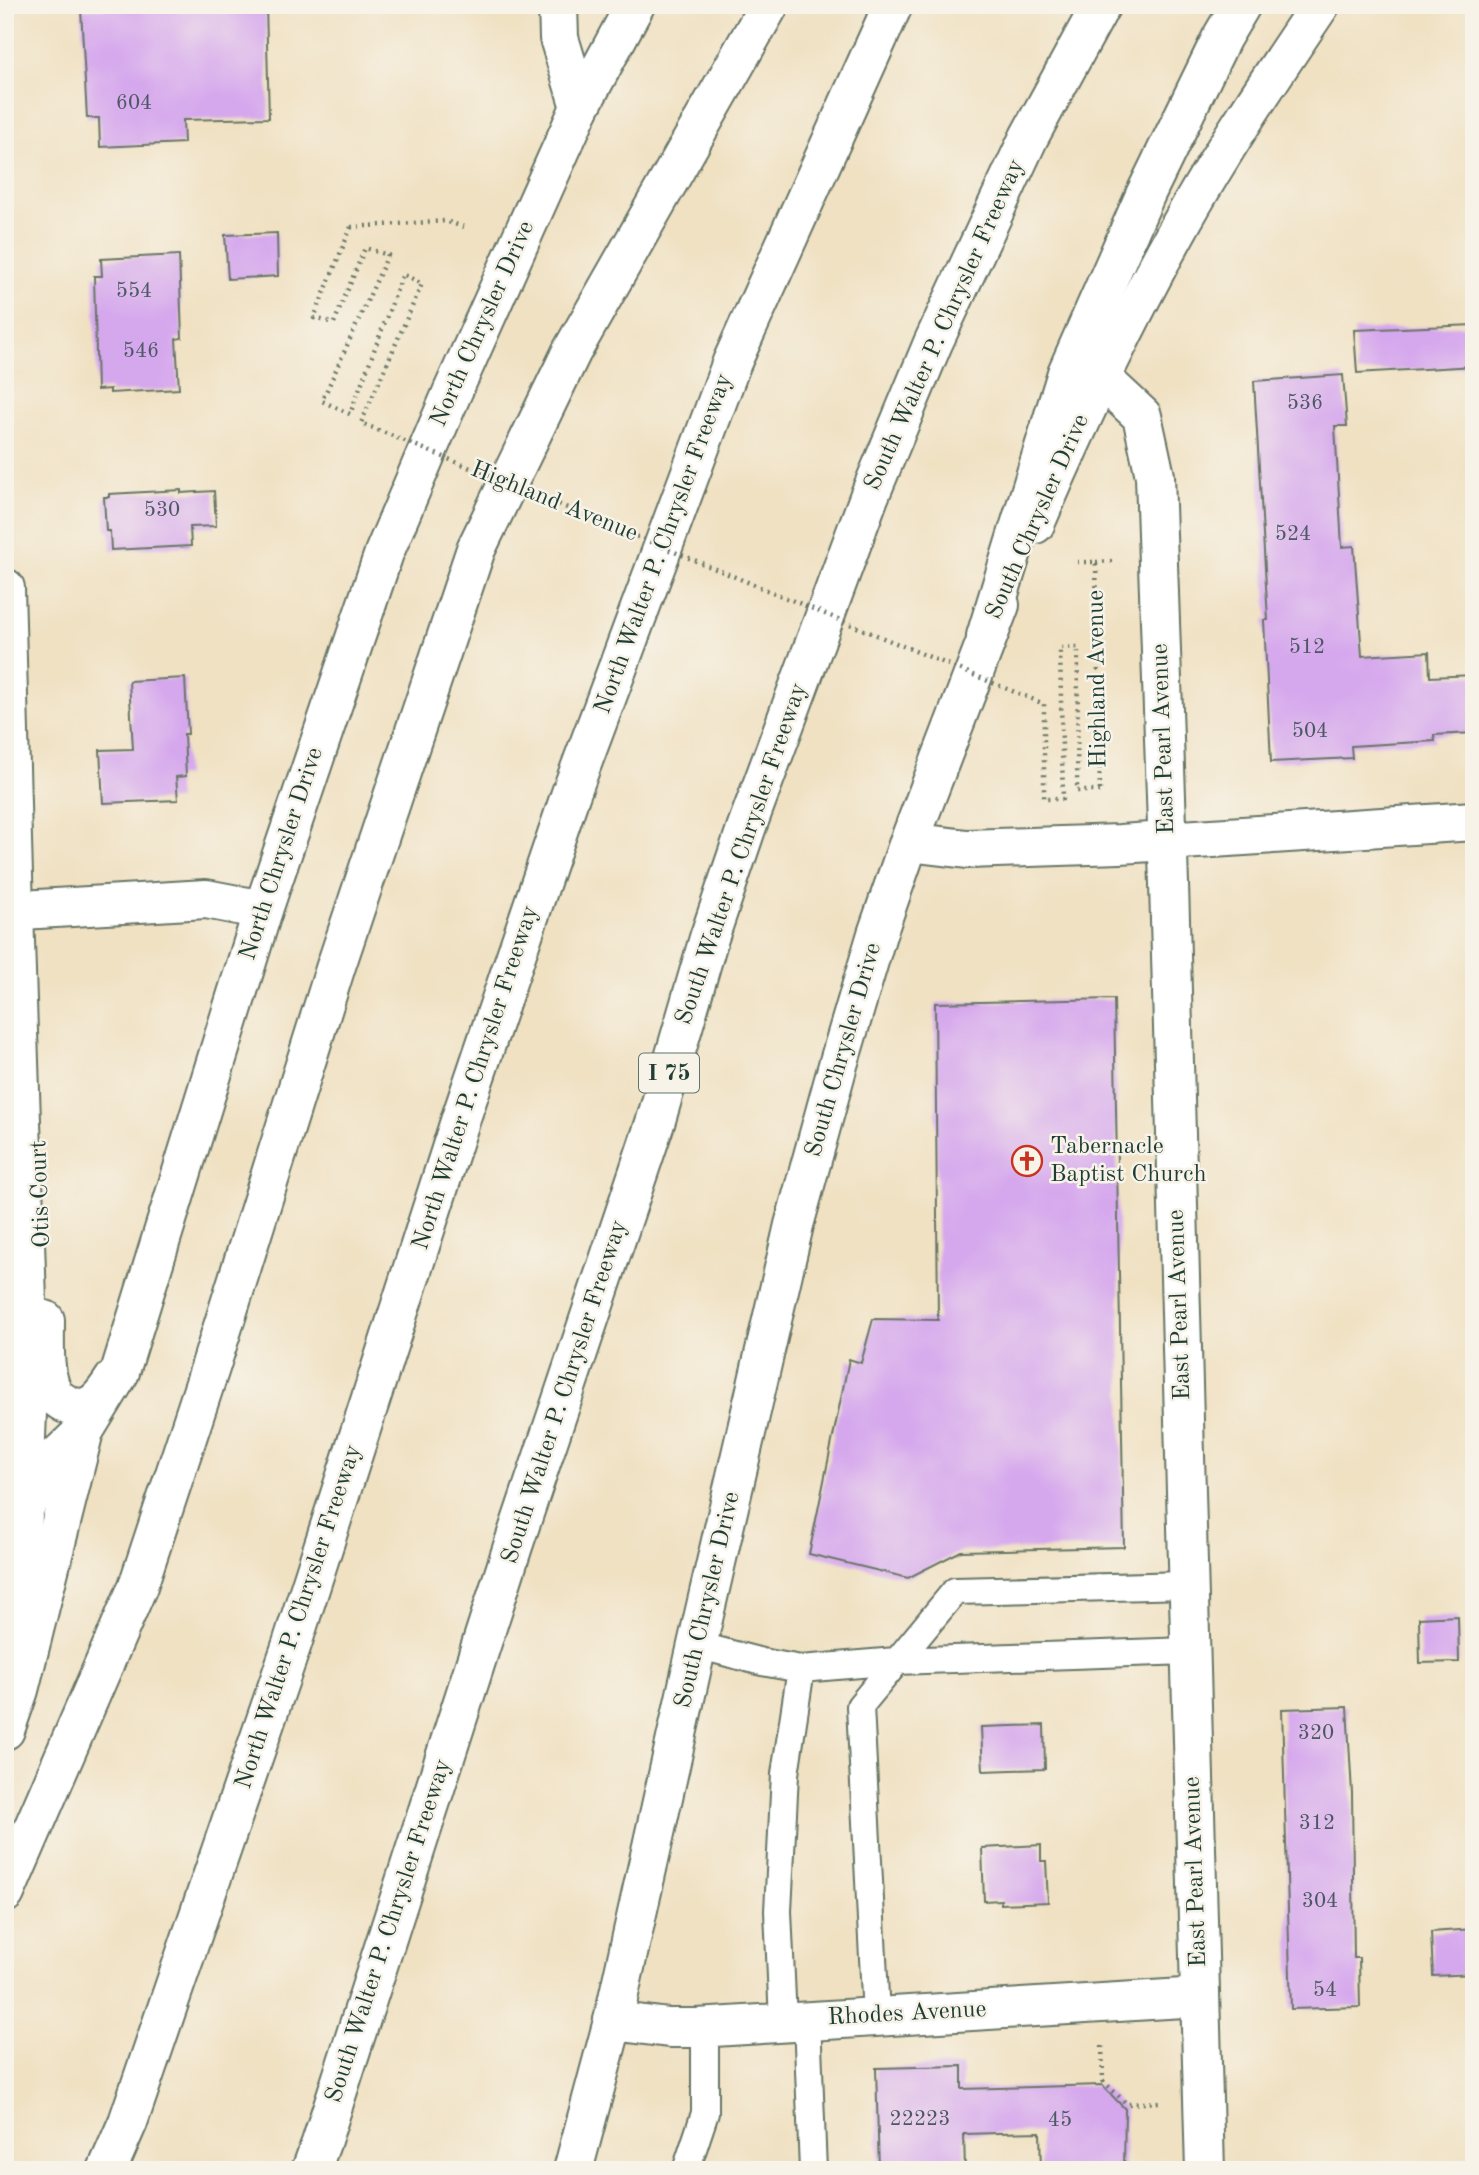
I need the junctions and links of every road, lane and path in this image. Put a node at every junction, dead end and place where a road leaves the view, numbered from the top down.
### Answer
1 (558, 5) edge
2 (635, 5) edge
3 (769, 5) edge
4 (893, 5) edge
5 (1101, 5) edge
6 (1241, 5) edge
7 (1320, 5) edge
8 (580, 107) junction
9 (464, 227) dead end
10 (1100, 377) junction
11 (1114, 561) dead end
12 (1077, 562) dead end
13 (1096, 562) junction
14 (5, 588) edge
15 (986, 636) junction
16 (1474, 821) edge
17 (1168, 839) junction
18 (909, 842) junction
19 (263, 910) junction
20 (11, 911) edge
21 (120, 1372) junction
22 (84, 1431) junction
23 (23, 1511) junction
24 (1187, 1585) junction
25 (697, 1645) junction
26 (1189, 1651) junction
27 (897, 1661) junction
28 (801, 1669) junction
29 (6, 1727) edge
30 (5, 1893) edge
31 (1200, 1997) junction
32 (876, 2016) junction
33 (613, 2021) junction
34 (795, 2021) junction
35 (705, 2027) junction
36 (1102, 2040) dead end
37 (1159, 2102) dead end
38 (107, 2170) edge
39 (311, 2170) edge
40 (573, 2170) edge
41 (686, 2170) edge
42 (813, 2170) edge
43 (1205, 2170) edge

1 - 8 main road
2 - 8 main road, North Chrysler Drive
3 - 30 main road
4 - 38 main road, North Walter P. Chrysler Freeway
5 - 39 main road, South Walter P. Chrysler Freeway / I 75
6 - 15 main road
7 - 10 main road, South Chrysler Drive
8 - 19 main road, North Chrysler Drive
9 - 13 path, Highland Avenue, bridge
10 - 15 main road, South Chrysler Drive
10 - 17 main road, East Pearl Avenue
11 - 13 path
12 - 13 path, Highland Avenue
14 - 20 main road
15 - 18 main road, South Chrysler Drive
16 - 17 main road
17 - 18 main road
17 - 24 main road, East Pearl Avenue
18 - 25 main road, South Chrysler Drive
19 - 20 main road
19 - 21 main road, North Chrysler Drive
20 - 21 main road, Otis Court
20 - 23 main road
21 - 22 main road, North Chrysler Drive
22 - 23 main road
22 - 29 main road, North Chrysler Drive
23 - 29 main road
24 - 26 main road, East Pearl Avenue
24 - 27 lane
25 - 28 lane
25 - 33 main road, South Chrysler Drive
26 - 27 lane
26 - 31 main road, East Pearl Avenue
27 - 28 lane
27 - 32 lane
28 - 34 lane
31 - 32 main road, Rhodes Avenue
31 - 43 main road, East Pearl Avenue
32 - 34 main road, Rhodes Avenue
33 - 35 main road, Rhodes Avenue
33 - 40 main road, South Chrysler Drive
34 - 35 main road, Rhodes Avenue
34 - 42 lane
35 - 41 lane
36 - 37 path

